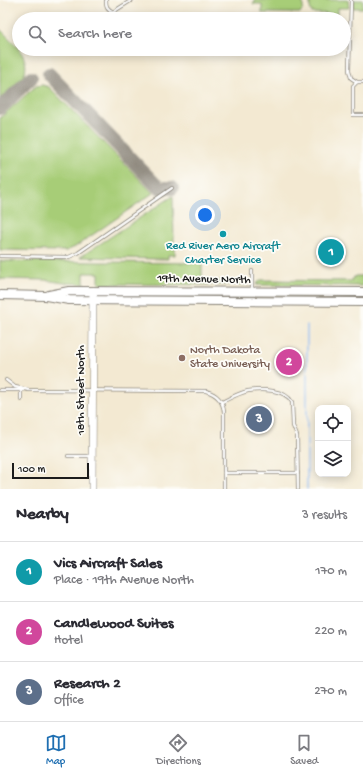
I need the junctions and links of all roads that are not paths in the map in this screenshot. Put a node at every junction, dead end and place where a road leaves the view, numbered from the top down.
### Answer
1 (106, 0) edge
2 (132, 0) edge
3 (351, 0) edge
4 (351, 12) edge
5 (350, 56) edge
6 (357, 82) junction
7 (363, 82) edge
8 (363, 115) edge
9 (172, 188) dead end
10 (0, 256) edge
11 (252, 271) dead end
12 (92, 291) junction
13 (363, 292) edge
14 (252, 293) junction
15 (0, 295) edge
16 (46, 296) junction
17 (93, 300) junction
18 (363, 302) edge
19 (6, 380) dead end
20 (0, 390) edge
21 (21, 390) junction
22 (29, 390) junction
23 (93, 390) junction
24 (21, 400) dead end
25 (221, 402) junction
26 (68, 456) dead end
27 (93, 456) junction
28 (224, 473) junction
29 (298, 473) junction
30 (92, 489) edge
31 (224, 489) edge
32 (298, 489) edge

1 - 2 lane
3 - 4 lane
5 - 6 lane
6 - 7 lane
6 - 8 lane
9 - 10 lane
11 - 14 lane
12 - 14 main road, 19th Avenue North
12 - 16 main road, 19th Avenue North
12 - 17 street, 18th Street North
13 - 14 main road, 19th Avenue North
15 - 16 main road, 19th Avenue North
16 - 17 main road, 19th Avenue North
17 - 18 main road, 19th Avenue North
17 - 23 street, 18th Street North
19 - 22 lane
20 - 21 lane
21 - 22 lane
21 - 24 lane
22 - 23 lane
23 - 25 lane
23 - 27 street, 18th Street North
25 - 28 lane
25 - 29 lane
26 - 27 lane
27 - 30 street, 18th Street North
28 - 29 lane
28 - 31 lane
29 - 32 lane

